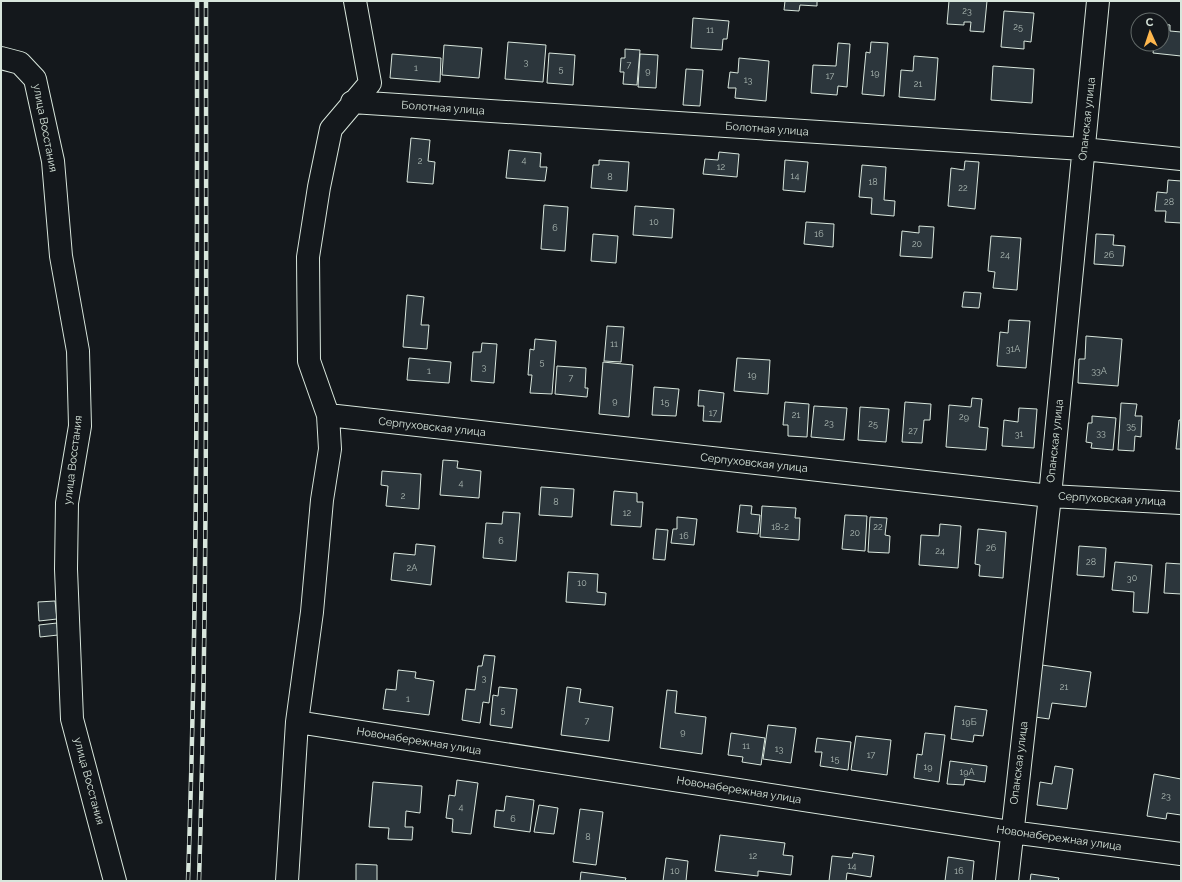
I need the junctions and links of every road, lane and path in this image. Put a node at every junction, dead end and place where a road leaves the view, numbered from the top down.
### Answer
1 (355, 1) edge
2 (1098, 1) edge
3 (1, 58) edge
4 (352, 102) junction
5 (1084, 149) junction
6 (1181, 159) edge
7 (328, 415) junction
8 (1050, 496) junction
9 (1181, 503) edge
10 (297, 722) junction
11 (1011, 832) junction
12 (1181, 854) edge
13 (116, 881) edge
14 (287, 881) edge
15 (1007, 881) edge

1 - 4 street
2 - 5 street, Опанская улица
3 - 13 street, улица Восстания
4 - 5 street, Болотная улица
4 - 7 street
5 - 6 street, Болотная улица
5 - 8 street, Опанская улица
7 - 8 street, Серпуховская улица
7 - 10 street
8 - 9 street, Серпуховская улица
8 - 11 street, Опанская улица
10 - 11 street, Новонабережная улица
10 - 14 street
11 - 12 street, Новонабережная улица
11 - 15 street, Опанская улица

